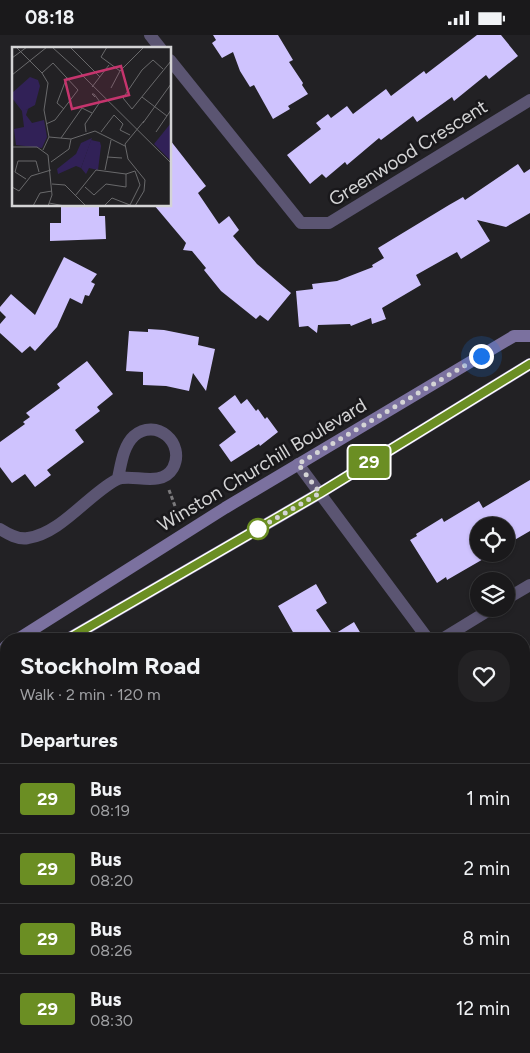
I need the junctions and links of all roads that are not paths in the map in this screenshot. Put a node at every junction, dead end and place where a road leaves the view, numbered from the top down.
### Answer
1 (150, 35) edge
2 (159, 47) edge
3 (171, 61) edge
4 (530, 100) edge
5 (530, 336) edge
6 (530, 364) edge
7 (298, 464) junction
8 (118, 479) junction
9 (320, 493) junction
10 (0, 529) edge
11 (530, 585) edge
12 (515, 594) edge
13 (478, 617) edge
14 (27, 633) edge
15 (78, 633) edge
16 (424, 633) edge
17 (452, 633) edge

1 - 2 street
3 - 4 street, Greenwood Crescent
5 - 7 main road, Winston Churchill Boulevard
6 - 9 main road
7 - 9 street
7 - 14 main road, Winston Churchill Boulevard
8 - 8 street
8 - 10 street
9 - 15 main road
9 - 16 street
11 - 12 street
13 - 17 street

